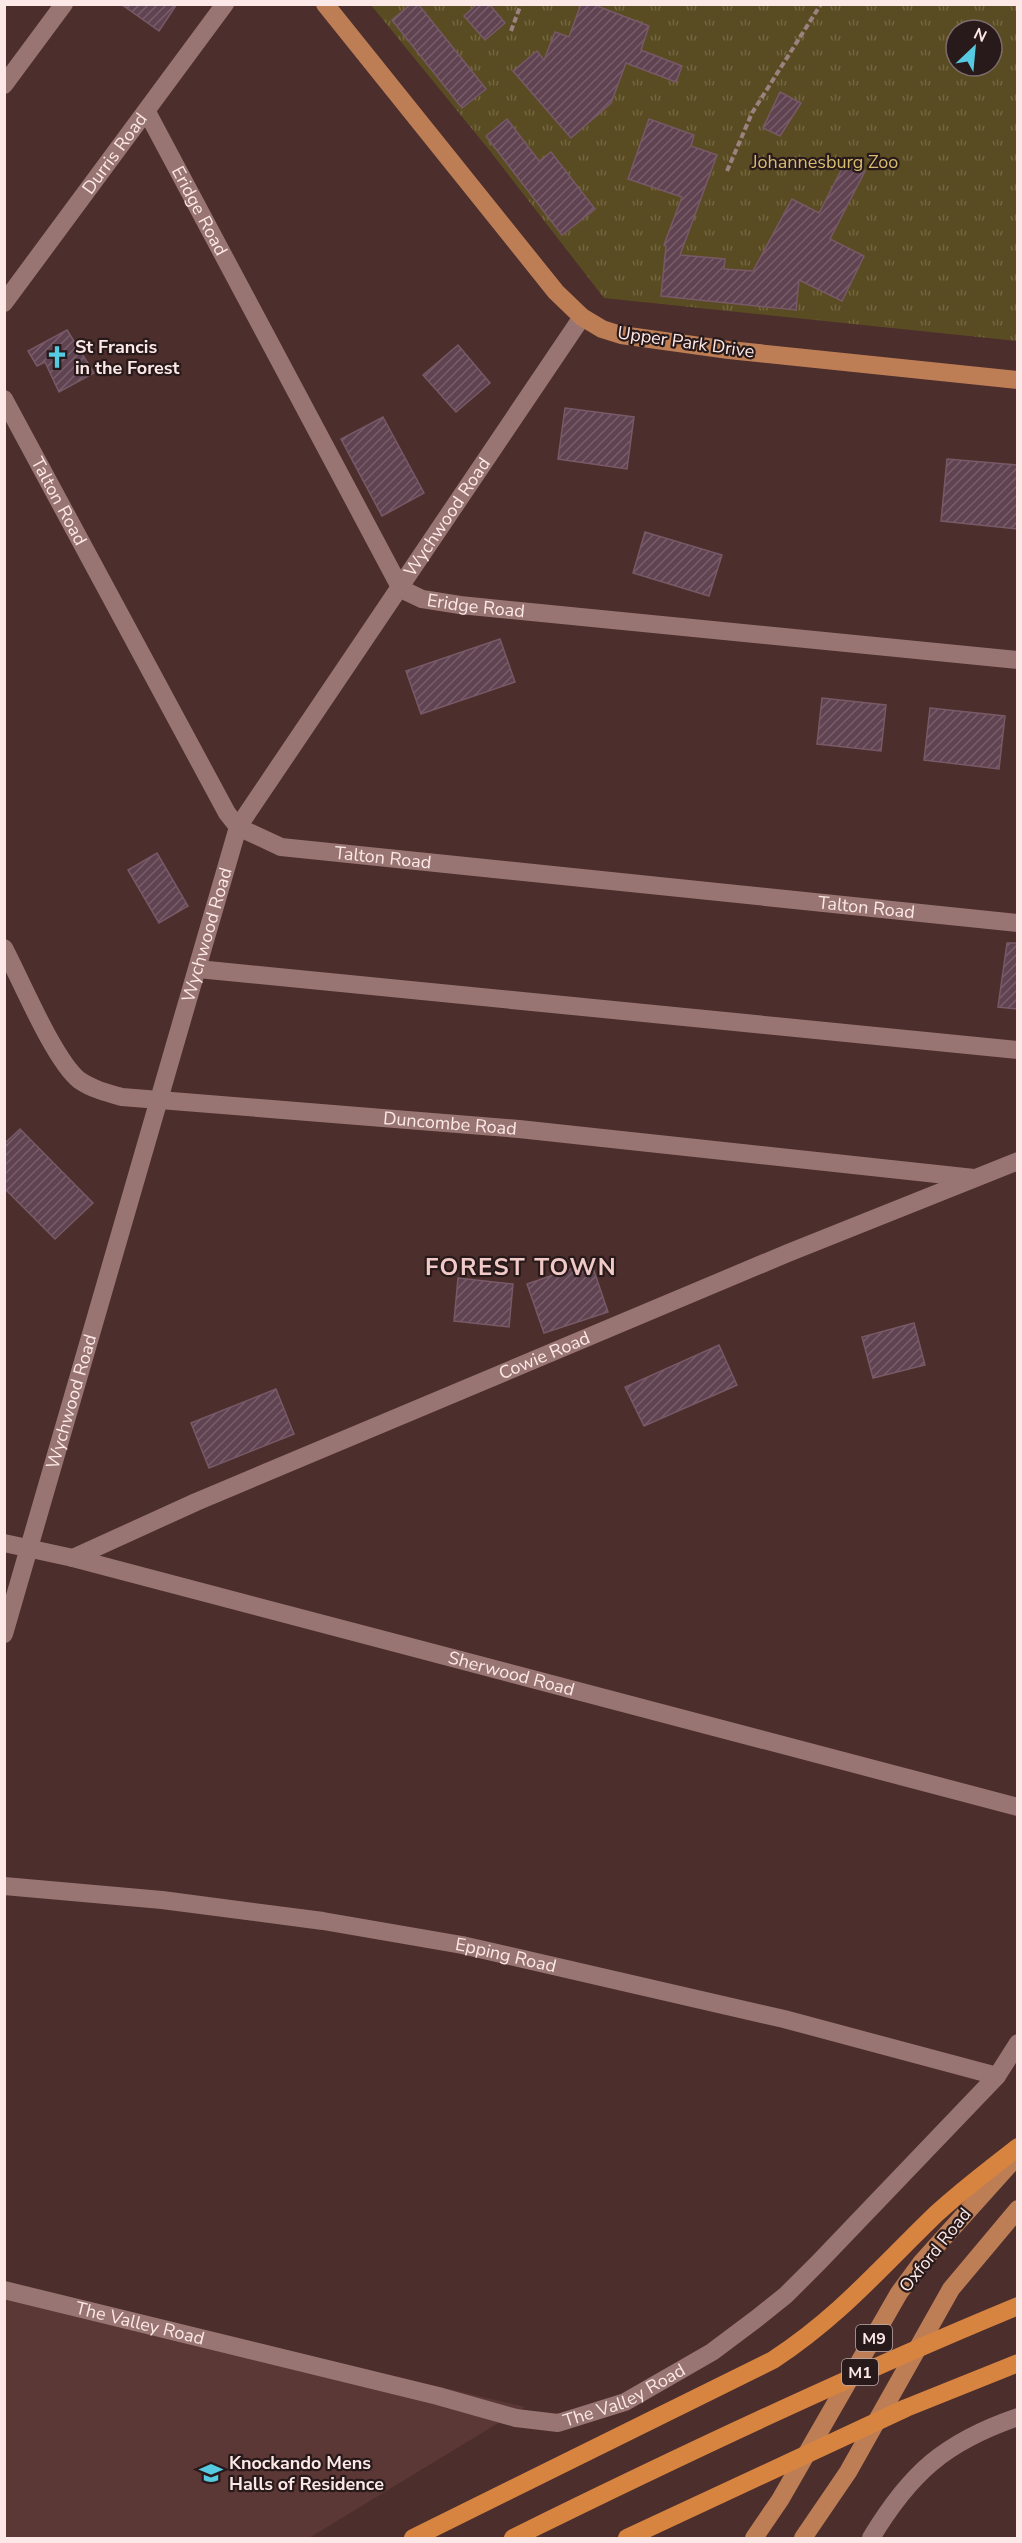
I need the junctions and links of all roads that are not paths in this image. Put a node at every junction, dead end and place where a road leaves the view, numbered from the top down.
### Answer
1 (64, 4) edge
2 (225, 4) edge
3 (325, 4) edge
4 (4, 85) edge
5 (147, 112) junction
6 (4, 303) edge
7 (582, 317) junction
8 (1017, 380) edge
9 (4, 399) edge
10 (401, 589) junction
11 (1017, 660) edge
12 (238, 827) junction
13 (1017, 924) edge
14 (4, 948) edge
15 (198, 969) junction
16 (1017, 1050) edge
17 (159, 1100) junction
18 (1017, 1161) edge
19 (974, 1178) junction
20 (4, 1543) edge
21 (30, 1549) junction
22 (74, 1558) junction
23 (4, 1634) edge
24 (1017, 1807) edge
25 (4, 1886) edge
26 (1017, 2043) edge
27 (997, 2076) junction
28 (1017, 2147) edge
29 (1017, 2155) edge
30 (1017, 2209) edge
31 (4, 2290) edge
32 (1017, 2306) edge
33 (1017, 2363) edge
34 (1017, 2417) edge
35 (413, 2538) edge
36 (513, 2538) edge
37 (627, 2538) edge
38 (754, 2538) edge
39 (803, 2538) edge
40 (871, 2538) edge

1 - 4 street
2 - 5 street, Durris Road
3 - 7 main road, Upper Park Drive
5 - 6 street, Durris Road
5 - 10 street, Eridge Road
7 - 8 main road, Upper Park Drive
7 - 10 street, Wychwood Road
9 - 12 street, Talton Road
10 - 11 street, Eridge Road
10 - 12 street, Wychwood Road
12 - 13 street, Talton Road
12 - 15 street, Wychwood Road
14 - 17 street, Duncombe Road
15 - 16 street
15 - 17 street, Wychwood Road
17 - 19 street, Duncombe Road
17 - 21 street, Wychwood Road
18 - 19 street, Cowie Road
19 - 22 street, Cowie Road
20 - 21 street, Sherwood Road
21 - 22 street, Sherwood Road
21 - 23 street, Wychwood Road
22 - 24 street, Sherwood Road
25 - 27 street, Epping Road
26 - 27 street, The Valley Road
27 - 31 street, The Valley Road
28 - 35 highway
29 - 38 main road, Oxford Road / M9
30 - 39 main road, Oxford Road / M9
32 - 36 highway, M1
33 - 37 highway
34 - 40 street

